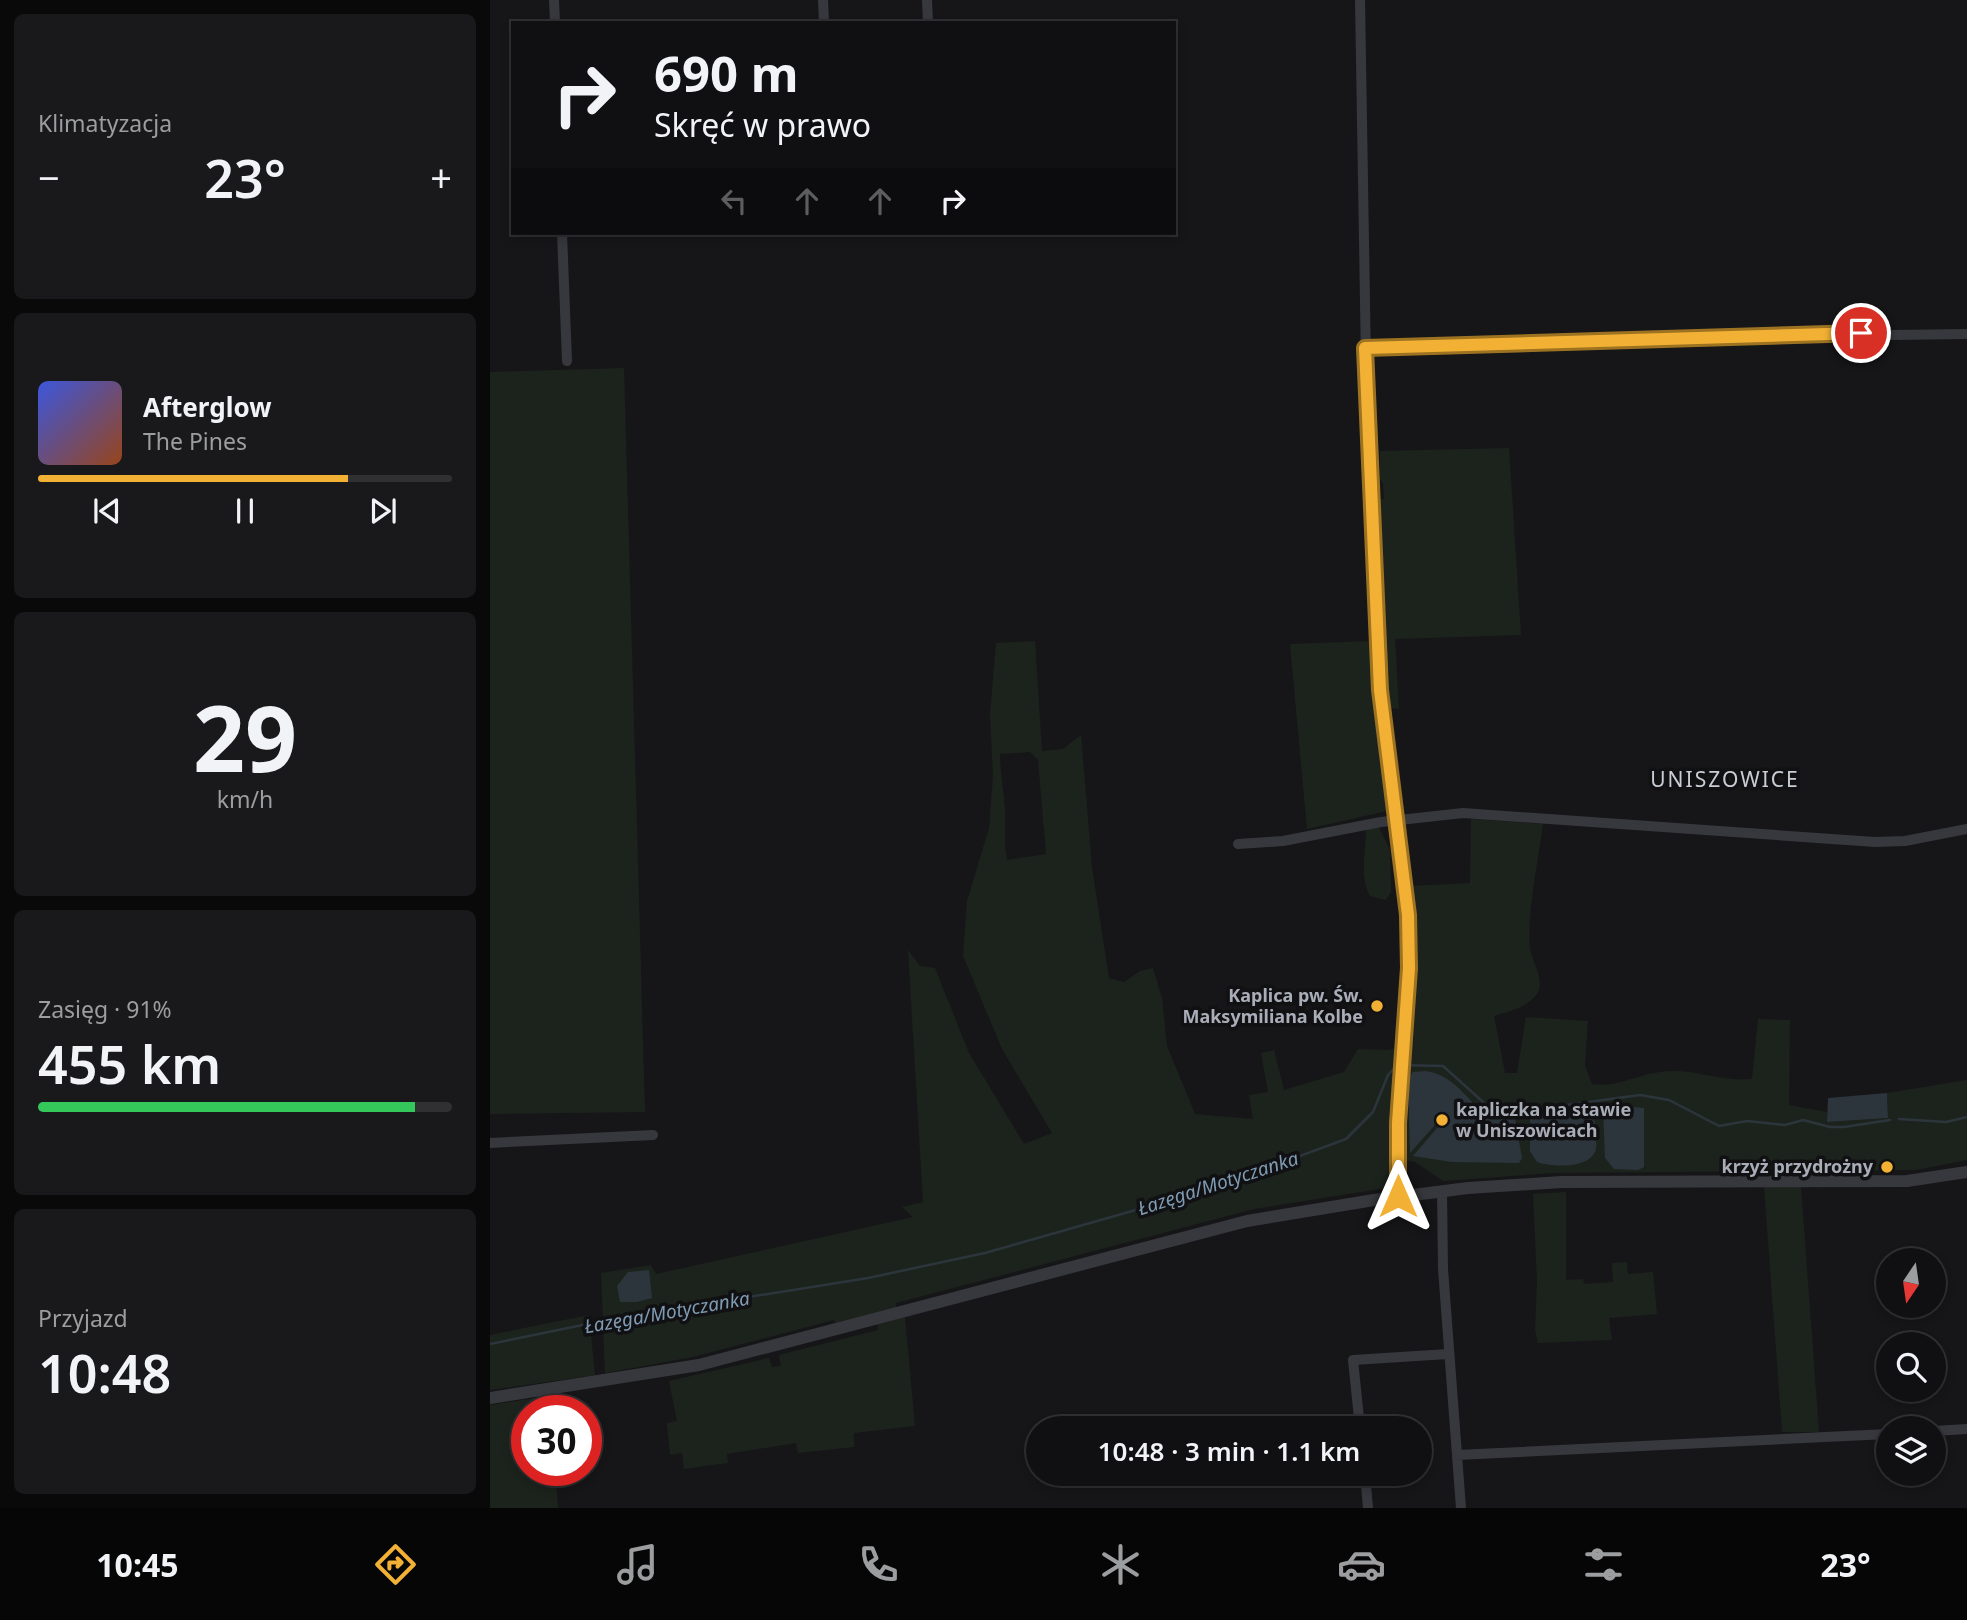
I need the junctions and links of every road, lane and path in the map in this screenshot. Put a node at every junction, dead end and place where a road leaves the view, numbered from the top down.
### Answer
1 (554, 0) edge
2 (823, 0) edge
3 (927, 0) edge
4 (1360, 0) edge
5 (555, 21) edge
6 (824, 21) edge
7 (928, 21) edge
8 (562, 235) edge
9 (1967, 334) edge
10 (1365, 348) junction
11 (567, 360) dead end
12 (1396, 822) junction
13 (1967, 829) edge
14 (1238, 844) dead end
15 (653, 1135) dead end
16 (490, 1143) edge
17 (1967, 1172) edge
18 (1442, 1191) junction
19 (1398, 1196) junction
20 (1448, 1354) junction
21 (490, 1398) edge
22 (1359, 1416) edge
23 (1967, 1429) edge
24 (1946, 1430) edge
25 (1876, 1435) edge
26 (1457, 1455) junction
27 (1365, 1486) edge
28 (1368, 1508) edge
29 (1461, 1508) edge

1 - 5 street
2 - 6 street
3 - 7 street
4 - 10 street
8 - 11 street
9 - 10 street
10 - 12 street
12 - 13 street
12 - 14 street
12 - 19 street
15 - 16 street
17 - 18 street
18 - 19 street
18 - 20 street
19 - 21 street
20 - 22 street
20 - 26 street
23 - 24 street
25 - 26 street
26 - 29 street
27 - 28 street

